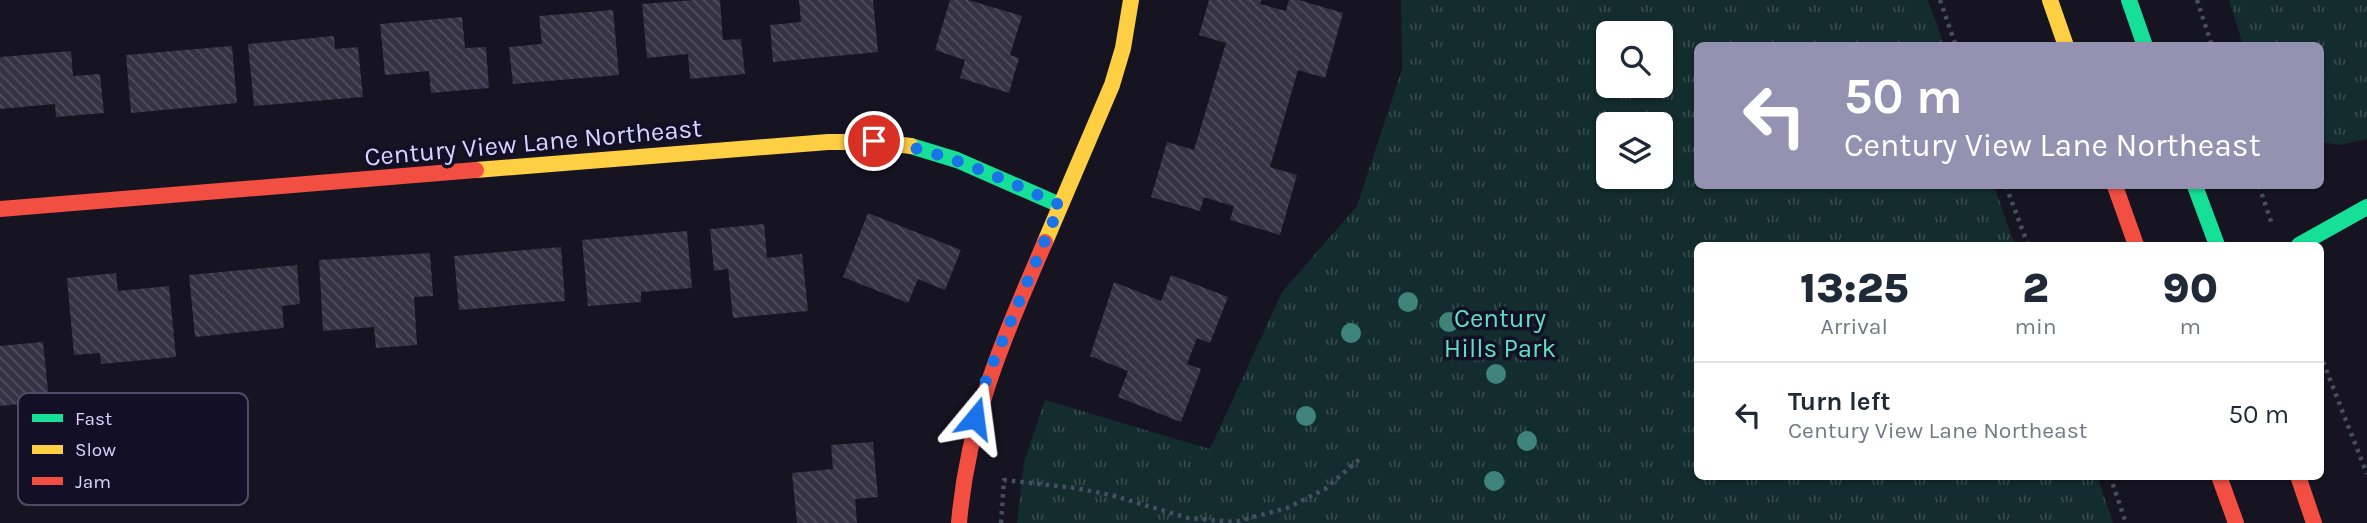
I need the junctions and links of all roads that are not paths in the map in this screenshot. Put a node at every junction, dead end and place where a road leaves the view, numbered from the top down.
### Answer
1 (1131, 0) edge
2 (2050, 0) edge
3 (2129, 0) edge
4 (2065, 42) edge
5 (2144, 42) edge
6 (2116, 189) edge
7 (2196, 189) edge
8 (1060, 205) junction
9 (2367, 207) edge
10 (0, 209) edge
11 (2135, 242) edge
12 (2216, 242) edge
13 (2304, 242) edge
14 (2220, 480) edge
15 (2299, 480) edge
16 (959, 523) edge
17 (2236, 523) edge
18 (2314, 523) edge

1 - 8 street
2 - 4 street
3 - 5 street
6 - 11 street
7 - 12 street
8 - 10 street, Century View Lane Northeast
8 - 16 street
9 - 13 street
14 - 17 street
15 - 18 street

